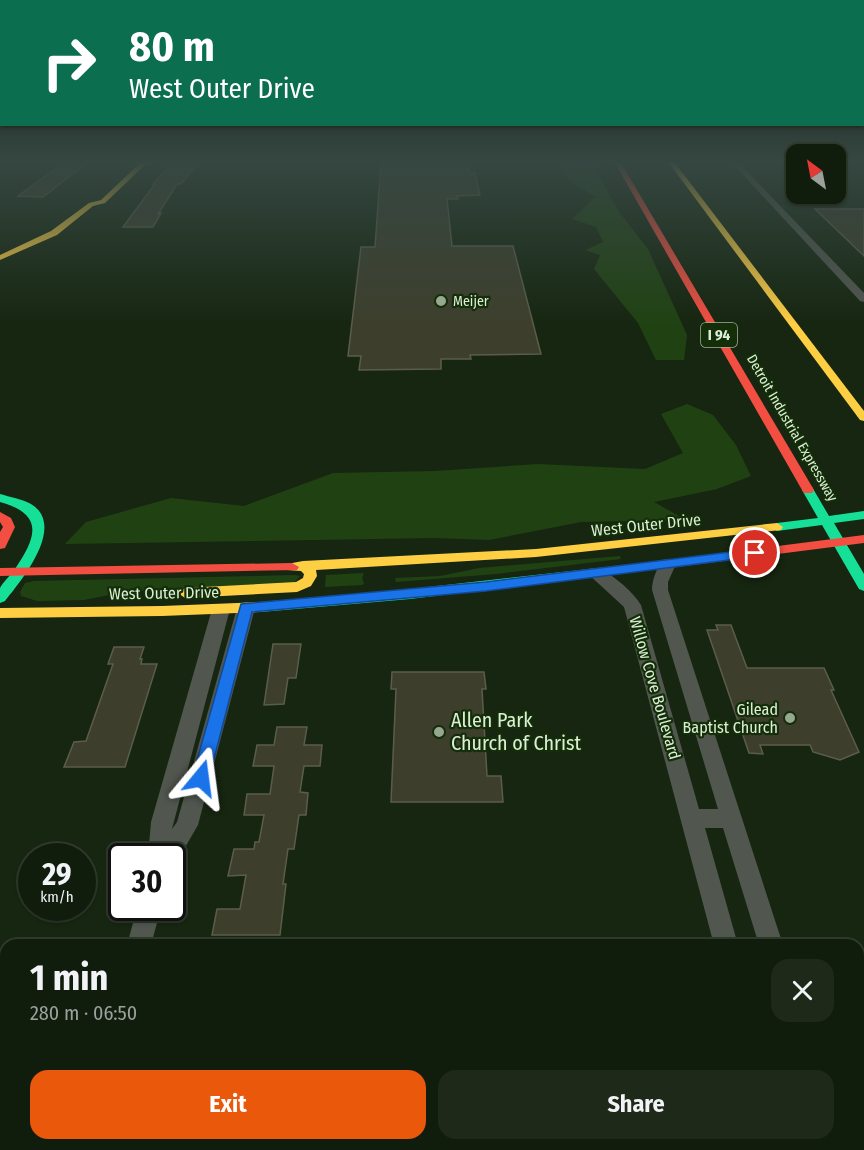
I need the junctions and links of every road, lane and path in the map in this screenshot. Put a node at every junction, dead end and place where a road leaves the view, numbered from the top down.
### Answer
1 (75, 217) edge
2 (649, 217) edge
3 (712, 217) edge
4 (786, 217) edge
5 (0, 258) edge
6 (864, 299) edge
7 (864, 418) edge
8 (0, 498) edge
9 (864, 514) edge
10 (0, 516) edge
11 (864, 539) edge
12 (0, 545) edge
13 (488, 556) junction
14 (668, 564) junction
15 (303, 565) junction
16 (0, 572) edge
17 (21, 572) junction
18 (595, 573) junction
19 (864, 586) edge
20 (170, 594) dead end
21 (388, 596) junction
22 (128, 597) dead end
23 (0, 598) edge
24 (246, 608) junction
25 (221, 609) junction
26 (89, 611) junction
27 (0, 613) edge
28 (731, 818) junction
29 (692, 819) junction
30 (160, 843) edge
31 (176, 843) edge
32 (145, 921) edge
33 (141, 939) edge
34 (724, 939) edge
35 (769, 939) edge

1 - 5 main road
2 - 19 main road, Detroit Industrial Expressway / I 94
3 - 7 main road
4 - 6 street
8 - 17 main road
9 - 13 main road, West Outer Drive
10 - 12 main road
11 - 14 main road, West Outer Drive
13 - 15 main road, West Outer Drive
13 - 21 main road
14 - 18 main road, West Outer Drive
14 - 28 street, Willow Cove Boulevard
15 - 17 main road, West Outer Drive
15 - 20 main road
16 - 17 main road, West Outer Drive
17 - 23 main road
18 - 21 main road, West Outer Drive
18 - 29 street, Willow Cove Boulevard
21 - 24 main road, West Outer Drive
22 - 26 main road
24 - 25 main road, West Outer Drive
24 - 31 street
25 - 26 main road, West Outer Drive
25 - 30 street
26 - 27 main road, West Outer Drive
28 - 29 street
28 - 35 street, Willow Cove Boulevard
29 - 34 street, Willow Cove Boulevard
32 - 33 street

